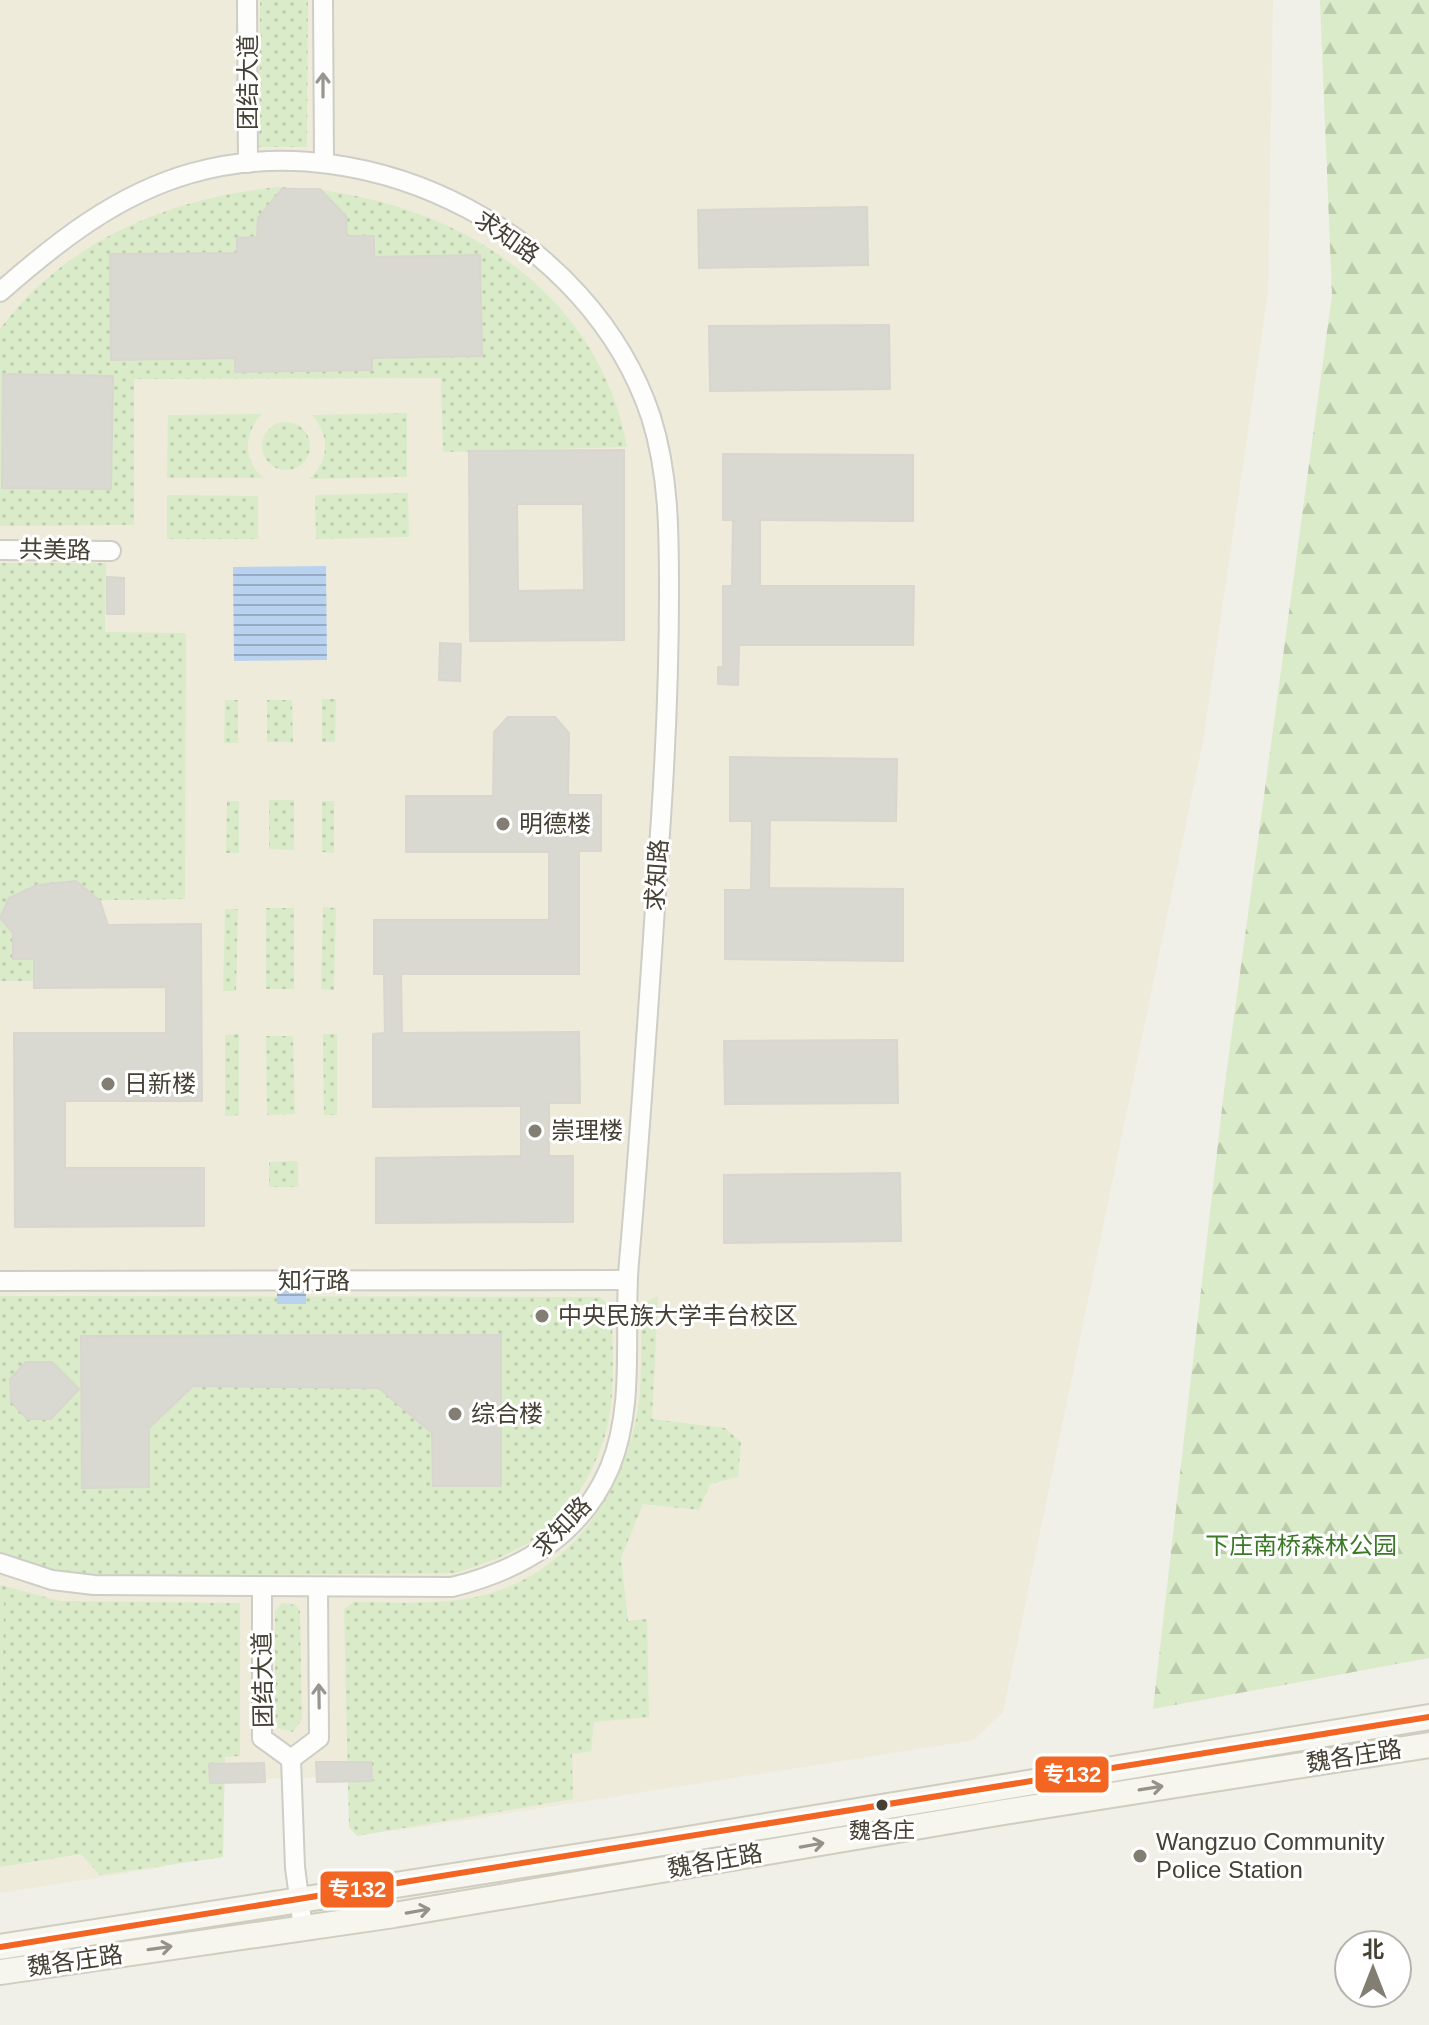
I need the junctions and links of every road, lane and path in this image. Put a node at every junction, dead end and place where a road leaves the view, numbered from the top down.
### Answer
1 (247, 0) edge
2 (323, 0) edge
3 (248, 163) junction
4 (324, 163) junction
5 (0, 292) edge
6 (0, 550) edge
7 (111, 551) dead end
8 (627, 1280) junction
9 (0, 1281) edge
10 (0, 1563) edge
11 (262, 1587) junction
12 (318, 1588) junction
13 (1429, 1717) edge
14 (1429, 1745) edge
15 (291, 1759) junction
16 (299, 1900) junction
17 (303, 1928) junction
18 (0, 1947) edge
19 (0, 1972) edge

1 - 3 street, 团结大道
4 -> 2 street
3 - 4 street, 求知路
3 - 5 street, 求知路
4 - 8 street, 求知路
6 - 7 street, 共美路
8 - 9 street, 知行路
8 - 12 street, 求知路
10 - 11 street, 求知路
11 - 12 street, 求知路
11 - 15 street, 团结大道
15 -> 12 street, 团结大道
13 - 16 main road, 魏各庄路
17 -> 14 main road, 魏各庄路
15 - 16 street, 团结大道
16 - 17 street, 团结大道
16 - 18 main road, 魏各庄路
19 -> 17 main road, 魏各庄路

